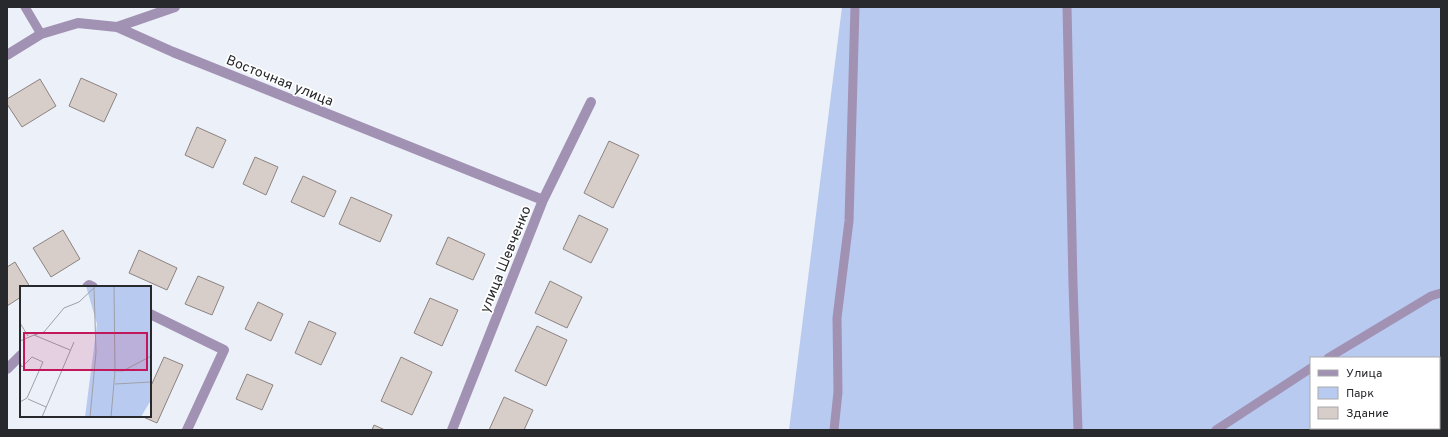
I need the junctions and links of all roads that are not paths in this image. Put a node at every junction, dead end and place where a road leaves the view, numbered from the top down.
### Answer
1 (25, 7) edge
2 (175, 7) edge
3 (855, 7) edge
4 (1067, 7) edge
5 (118, 27) junction
6 (41, 34) junction
7 (7, 55) edge
8 (590, 102) dead end
9 (544, 200) junction
10 (1441, 293) edge
11 (151, 314) edge
12 (20, 356) edge
13 (1330, 357) edge
14 (7, 369) edge
15 (1310, 369) edge
16 (187, 430) edge
17 (452, 430) edge
18 (834, 430) edge
19 (1078, 430) edge
20 (1216, 430) edge

1 - 6 lane
2 - 5 street
3 - 18 lane
4 - 19 lane
5 - 6 street, Восточная улица
5 - 9 street, Восточная улица
6 - 7 street, Восточная улица
8 - 9 street, улица Шевченко
9 - 17 street, улица Шевченко
10 - 13 lane
11 - 16 street
12 - 14 street
15 - 20 lane

